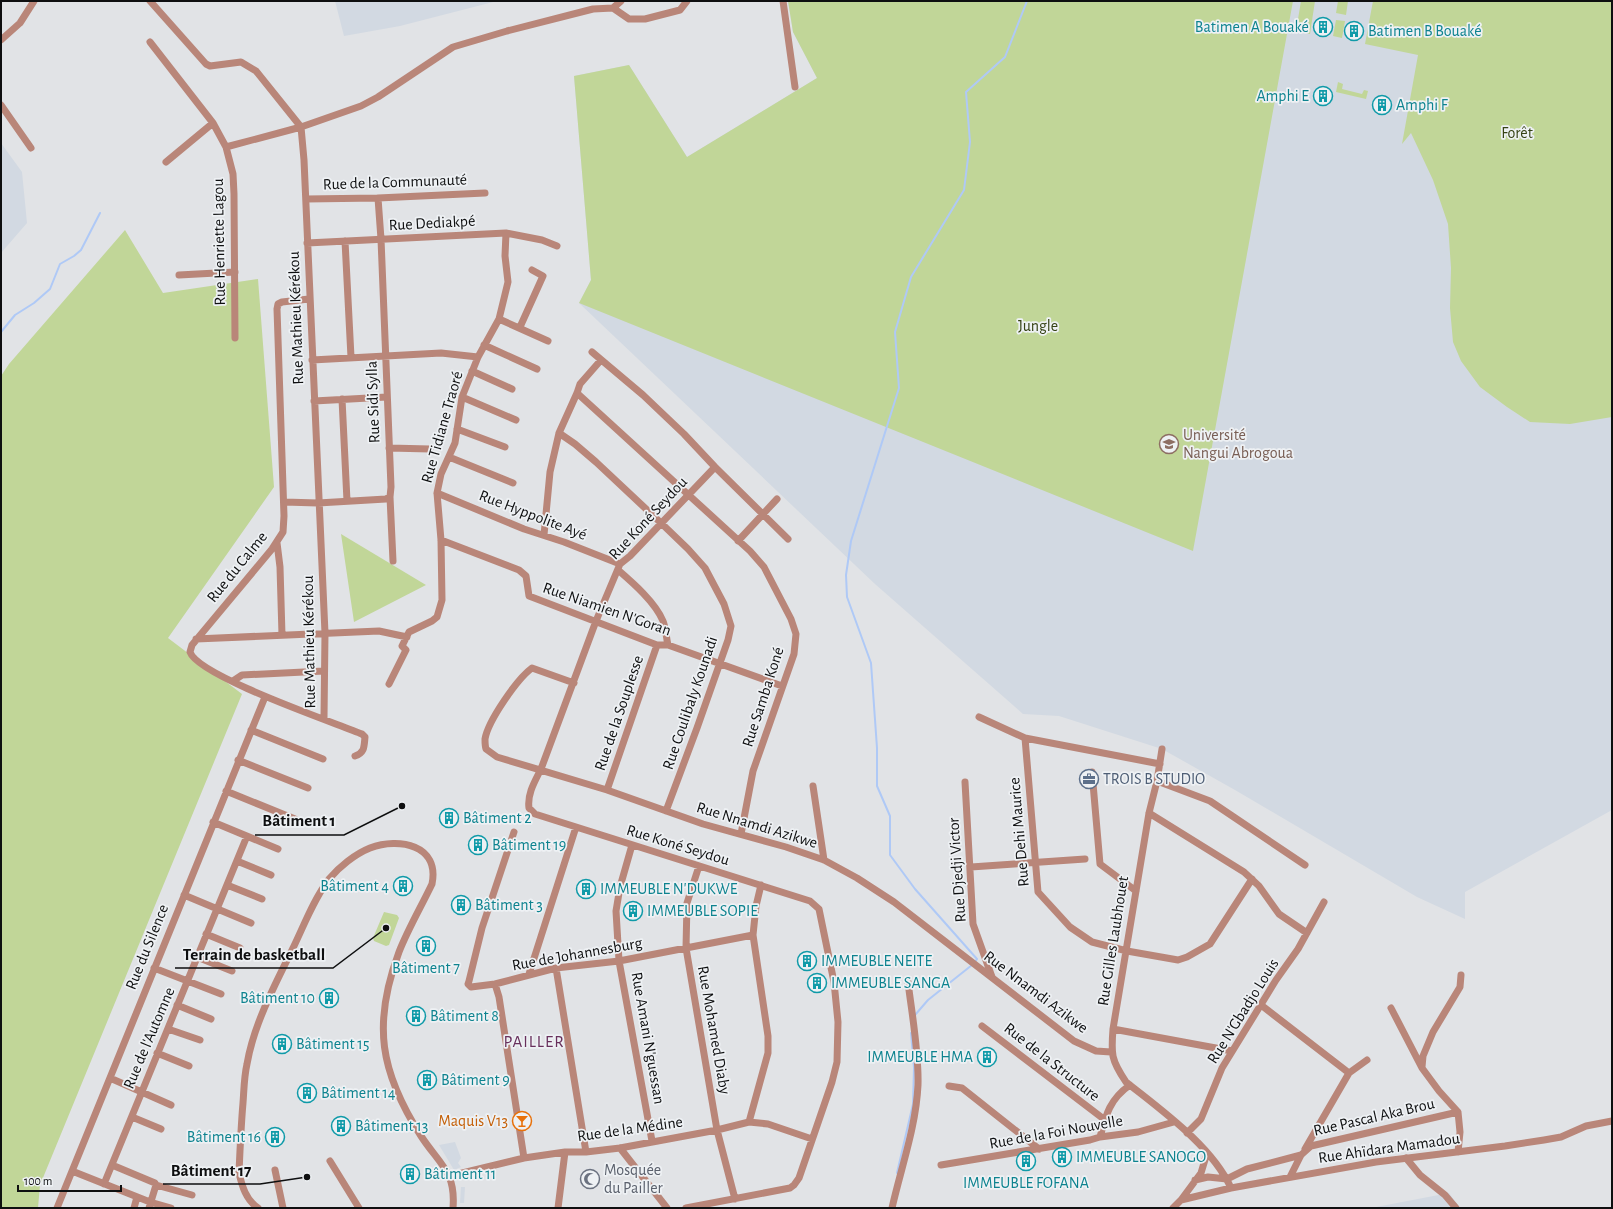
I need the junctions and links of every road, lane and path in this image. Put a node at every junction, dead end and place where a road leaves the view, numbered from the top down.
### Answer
1 (34, 1) edge
2 (150, 1) edge
3 (621, 1) edge
4 (687, 1) edge
5 (783, 1) edge
6 (613, 8) junction
7 (1, 40) edge
8 (150, 42) dead end
9 (795, 87) dead end
10 (1, 106) edge
11 (213, 123) junction
12 (301, 127) junction
13 (226, 147) junction
14 (31, 148) dead end
15 (166, 162) dead end
16 (485, 193) dead end
17 (378, 198) junction
18 (306, 199) junction
19 (506, 233) junction
20 (381, 239) junction
21 (345, 242) junction
22 (307, 243) junction
23 (557, 246) dead end
24 (532, 270) dead end
25 (235, 272) junction
26 (178, 275) dead end
27 (309, 299) junction
28 (499, 319) junction
29 (520, 328) junction
30 (235, 338) dead end
31 (548, 340) dead end
32 (484, 345) junction
33 (592, 352) dead end
34 (386, 356) junction
35 (351, 357) junction
36 (478, 357) junction
37 (312, 360) junction
38 (601, 360) junction
39 (537, 369) dead end
40 (472, 372) junction
41 (512, 389) dead end
42 (577, 393) junction
43 (387, 397) junction
44 (462, 397) junction
45 (342, 399) junction
46 (314, 401) junction
47 (516, 420) dead end
48 (457, 429) junction
49 (558, 433) junction
50 (505, 447) dead end
51 (389, 448) junction
52 (430, 449) dead end
53 (449, 457) junction
54 (715, 467) junction
55 (513, 483) dead end
56 (437, 493) junction
57 (689, 494) junction
58 (390, 497) junction
59 (777, 499) dead end
60 (347, 501) junction
61 (284, 502) junction
62 (318, 503) junction
63 (762, 515) junction
64 (661, 523) junction
65 (544, 535) junction
66 (788, 539) dead end
67 (441, 540) junction
68 (738, 541) junction
69 (277, 543) junction
70 (393, 561) dead end
71 (619, 567) junction
72 (596, 621) junction
73 (325, 634) junction
74 (282, 636) junction
75 (407, 637) junction
76 (196, 639) junction
77 (657, 645) junction
78 (668, 645) junction
79 (719, 663) junction
80 (324, 671) junction
81 (233, 681) junction
82 (574, 683) junction
83 (389, 684) dead end
84 (782, 686) junction
85 (265, 697) junction
86 (324, 718) junction
87 (979, 718) dead end
88 (251, 730) junction
89 (1025, 738) junction
90 (1162, 749) dead end
91 (355, 756) dead end
92 (323, 758) dead end
93 (238, 760) junction
94 (1160, 764) junction
95 (541, 769) junction
96 (1092, 772) dead end
97 (1157, 781) junction
98 (965, 782) dead end
99 (813, 786) dead end
100 (308, 788) dead end
101 (606, 790) junction
102 (226, 791) junction
103 (666, 812) junction
104 (1149, 813) junction
105 (295, 819) dead end
106 (213, 822) junction
107 (576, 827) junction
108 (514, 832) dead end
109 (741, 834) junction
110 (247, 836) junction
111 (632, 845) junction
112 (278, 849) dead end
113 (1086, 859) dead end
114 (824, 860) junction
115 (237, 862) junction
116 (1035, 863) junction
117 (1305, 865) dead end
118 (699, 866) junction
119 (971, 867) junction
120 (271, 875) dead end
121 (1252, 879) junction
122 (227, 885) junction
123 (761, 885) junction
124 (1136, 891) junction
125 (184, 895) junction
126 (262, 899) dead end
127 (1324, 902) dead end
128 (217, 908) junction
129 (251, 923) dead end
130 (206, 934) junction
131 (1307, 934) junction
132 (753, 935) junction
133 (240, 948) dead end
134 (686, 948) junction
135 (1127, 951) junction
136 (197, 957) junction
137 (619, 961) junction
138 (154, 968) junction
139 (556, 968) junction
140 (232, 971) dead end
141 (529, 974) junction
142 (1461, 975) dead end
143 (992, 977) junction
144 (188, 981) junction
145 (908, 982) dead end
146 (495, 984) junction
147 (221, 994) dead end
148 (1261, 1005) junction
149 (177, 1006) junction
150 (1391, 1008) dead end
151 (211, 1019) dead end
152 (982, 1026) dead end
153 (168, 1029) junction
154 (1112, 1029) junction
155 (200, 1040) dead end
156 (1232, 1051) junction
157 (1111, 1052) junction
158 (158, 1053) junction
159 (1367, 1060) dead end
160 (189, 1066) dead end
161 (1422, 1068) junction
162 (1349, 1073) junction
163 (110, 1078) junction
164 (1130, 1085) junction
165 (949, 1086) dead end
166 (141, 1092) junction
167 (171, 1105) dead end
168 (1458, 1112) junction
169 (132, 1117) junction
170 (1105, 1120) junction
171 (1612, 1121) edge
172 (749, 1122) junction
173 (1174, 1122) junction
174 (162, 1129) dead end
175 (718, 1130) junction
176 (1187, 1133) junction
177 (1100, 1137) junction
178 (812, 1139) junction
179 (652, 1141) junction
180 (620, 1148) junction
181 (1039, 1148) junction
182 (565, 1152) junction
183 (586, 1152) junction
184 (1458, 1152) junction
185 (1207, 1153) junction
186 (1302, 1153) junction
187 (524, 1158) junction
188 (1406, 1158) junction
189 (330, 1160) dead end
190 (112, 1165) junction
191 (941, 1165) dead end
192 (275, 1170) dead end
193 (72, 1171) junction
194 (450, 1176) junction
195 (1290, 1177) junction
196 (1227, 1179) junction
197 (1195, 1180) junction
198 (104, 1184) junction
199 (156, 1185) junction
200 (1231, 1188) junction
201 (192, 1195) dead end
202 (137, 1197) junction
203 (735, 1199) junction
204 (1181, 1200) junction
205 (149, 1205) edge
206 (57, 1208) edge
207 (134, 1208) edge
208 (171, 1208) edge
209 (258, 1208) edge
210 (283, 1208) edge
211 (359, 1208) edge
212 (453, 1208) edge
213 (558, 1208) edge
214 (667, 1208) edge
215 (686, 1208) edge
216 (892, 1208) edge
217 (1173, 1208) edge
218 (1456, 1208) edge

1 - 7 street
2 - 12 street
3 - 6 street
4 - 6 street
5 - 9 street
6 - 12 street
8 - 11 street, Rue Henriette Lagou
10 - 14 street
11 - 13 street, Rue Henriette Lagou
11 - 15 street
12 - 13 street
12 - 18 street, Rue Mathieu Kérékou
13 - 25 street, Rue Henriette Lagou
16 - 17 street, Rue de la Communauté
17 - 18 street, Rue de la Communauté
17 - 20 street, Rue Sidi Sylla
18 - 22 street, Rue Mathieu Kérékou
19 - 20 street, Rue Dediakpé
19 - 23 street, Rue Dediakpé
19 - 28 street, Rue Tidiane Traoré
20 - 21 street, Rue Dediakpé
20 - 34 street, Rue Sidi Sylla
21 - 22 street, Rue Dediakpé
21 - 35 street
22 - 27 street, Rue Mathieu Kérékou
24 - 29 street
25 - 26 street
25 - 30 street, Rue Henriette Lagou
27 - 37 street, Rue Mathieu Kérékou
27 - 61 street, Rue du Calme
28 - 29 street
28 - 32 street, Rue Tidiane Traoré
29 - 31 street
32 - 36 street, Rue Tidiane Traoré
32 - 39 street
33 - 38 street
34 - 35 street
34 - 36 street
34 - 43 street, Rue Sidi Sylla
35 - 37 street
36 - 40 street, Rue Tidiane Traoré
37 - 46 street, Rue Mathieu Kérékou
38 - 42 street
38 - 54 street
40 - 41 street
40 - 44 street, Rue Tidiane Traoré
42 - 49 street
42 - 57 street, Rue Samba Koné
43 - 45 street
43 - 51 street, Rue Sidi Sylla
44 - 47 street
44 - 48 street, Rue Tidiane Traoré
45 - 46 street
45 - 60 street
46 - 62 street, Rue Mathieu Kérékou
48 - 50 street
48 - 53 street, Rue Tidiane Traoré
49 - 64 street, Rue Coulibaly Kounadi
49 - 65 street
51 - 52 street
51 - 58 street, Rue Sidi Sylla
53 - 55 street
53 - 56 street, Rue Tidiane Traoré
54 - 57 street, Rue Koné Seydou
54 - 63 street
56 - 65 street, Rue Hyppolite Ayé
56 - 67 street, Rue Tidiane Traoré
57 - 64 street, Rue Koné Seydou
57 - 68 street, Rue Samba Koné
58 - 60 street
58 - 70 street, Rue Sidi Sylla
59 - 63 street
60 - 62 street
61 - 62 street
61 - 69 street, Rue du Calme
62 - 73 street, Rue Mathieu Kérékou
63 - 66 street
63 - 68 street
64 - 71 street, Rue Koné Seydou
64 - 79 street, Rue Coulibaly Kounadi
65 - 71 street, Rue Hyppolite Ayé
67 - 72 street, Rue Niamien N'Goran
67 - 75 street, Rue Tidiane Traoré
68 - 84 street, Rue Samba Koné
69 - 74 street
69 - 76 street, Rue du Calme
71 - 72 street, Rue Koné Seydou
71 - 78 street
72 - 77 street, Rue Niamien N'Goran
72 - 82 street, Rue Koné Seydou
73 - 74 street
73 - 75 street
73 - 80 street, Rue Mathieu Kérékou
74 - 76 street
75 - 83 street
76 - 81 street, Rue du Calme
77 - 78 street, Rue Niamien N'Goran
77 - 101 street, Rue de la Souplesse
78 - 79 street, Rue Niamien N'Goran
79 - 84 street, Rue Niamien N'Goran
79 - 103 street, Rue Coulibaly Kounadi
80 - 81 street
80 - 86 street, Rue Mathieu Kérékou
81 - 85 street, Rue du Calme
82 - 95 street, Rue Koné Seydou
82 - 95 street, Rue Nnamdi Azikwe
84 - 109 street, Rue Samba Koné
85 - 86 street, Rue du Calme
85 - 88 street, Rue du Silence
86 - 91 street, Rue du Calme
87 - 89 street
88 - 92 street
88 - 93 street, Rue du Silence
89 - 94 street
89 - 116 street, Rue Dehi Maurice
90 - 94 street, Rue Gilles Laubhouet
93 - 100 street
93 - 102 street, Rue du Silence
94 - 97 street, Rue Gilles Laubhouet
95 - 101 street, Rue Nnamdi Azikwe
95 - 107 street, Rue Koné Seydou
96 - 124 street
97 - 104 street, Rue Gilles Laubhouet
97 - 117 street
98 - 119 street, Rue Djedji Victor
99 - 114 street
101 - 103 street, Rue Nnamdi Azikwe
102 - 105 street
102 - 106 street, Rue du Silence
103 - 109 street, Rue Nnamdi Azikwe
104 - 121 street
104 - 124 street, Rue Gilles Laubhouet
106 - 110 street
106 - 125 street, Rue du Silence
107 - 111 street, Rue Koné Seydou
107 - 141 street
108 - 146 street, Rue de Johannesburg
109 - 114 street, Rue Nnamdi Azikwe
110 - 112 street
110 - 115 street, Rue de l'Automne
111 - 118 street, Rue Koné Seydou
111 - 137 street, Rue Amani N'guessan
113 - 116 street
114 - 143 street, Rue Nnamdi Azikwe
115 - 120 street
115 - 122 street, Rue de l'Automne
116 - 119 street
116 - 135 street, Rue Dehi Maurice
118 - 123 street, Rue Koné Seydou
118 - 134 street, Rue Mohamed Diaby
119 - 143 street, Rue Djedji Victor
121 - 131 street
121 - 135 street, Rue Dehi Maurice
122 - 126 street
122 - 128 street, Rue de l'Automne
123 - 132 street
123 - 178 street, Rue Koné Seydou
124 - 135 street, Rue Gilles Laubhouet
125 - 128 street
125 - 138 street, Rue du Silence
127 - 131 street, Rue N'Gbadjo Louis
128 - 129 street
128 - 130 street, Rue de l'Automne
130 - 133 street
130 - 136 street, Rue de l'Automne
131 - 148 street, Rue N'Gbadjo Louis
132 - 134 street, Rue de Johannesburg
132 - 172 street
134 - 137 street, Rue de Johannesburg
134 - 175 street, Rue Mohamed Diaby
135 - 154 street, Rue Gilles Laubhouet
136 - 140 street
136 - 144 street, Rue de l'Automne
137 - 139 street, Rue de Johannesburg
137 - 179 street, Rue Amani N'guessan
138 - 144 street
138 - 163 street, Rue du Silence
139 - 141 street, Rue de Johannesburg
139 - 183 street
141 - 146 street, Rue de Johannesburg
142 - 161 street
143 - 157 street, Rue Nnamdi Azikwe
144 - 147 street
144 - 149 street, Rue de l'Automne
145 - 216 street
146 - 187 street
148 - 156 street, Rue N'Gbadjo Louis
148 - 162 street
149 - 151 street
149 - 153 street, Rue de l'Automne
150 - 161 street
152 - 170 street, Rue de la Structure
153 - 155 street
153 - 158 street, Rue de l'Automne
154 - 156 street
154 - 157 street, Rue Gilles Laubhouet
156 - 176 street, Rue N'Gbadjo Louis
157 - 164 street, Rue Gilles Laubhouet
158 - 160 street
158 - 166 street, Rue de l'Automne
159 - 162 street
161 - 168 street
162 - 186 street
163 - 166 street
163 - 193 street, Rue du Silence
164 - 170 street
164 - 173 street, Rue Gilles Laubhouet
165 - 181 street
166 - 167 street
166 - 169 street, Rue de l'Automne
168 - 184 street
168 - 186 street, Rue Pascal Aka Brou
169 - 174 street
169 - 190 street, Rue de l'Automne
170 - 177 street
171 - 184 street, Rue Ahïdara Mamadou
172 - 175 street, Rue de la Médine
172 - 178 street, Rue de la Médine
173 - 176 street, Rue Gilles Laubhouet
173 - 177 street, Rue de la Foi Nouvelle
175 - 179 street, Rue de la Médine
175 - 203 street, Rue Mohamed Diaby
176 - 185 street, Rue Gilles Laubhouet
177 - 181 street, Rue de la Foi Nouvelle
178 - 203 street, Rue Koné Seydou
179 - 180 street, Rue de la Médine
180 - 183 street, Rue de la Médine
180 - 214 street
181 - 191 street, Rue de la Foi Nouvelle
182 - 183 street, Rue de la Médine
182 - 187 street, Rue de la Médine
182 - 213 street
184 - 188 street, Rue Ahïdara Mamadou
185 - 196 street, Rue Gilles Laubhouet
185 - 197 street
186 - 195 street, Rue Pascal Aka Brou
186 - 196 street
187 - 194 street, Rue de la Médine
188 - 195 street, Rue Ahïdara Mamadou
188 - 218 street
189 - 211 street
190 - 198 street, Rue de l'Automne
190 - 199 street
192 - 210 street
193 - 198 street
193 - 206 street, Rue du Silence
194 - 209 street
194 - 212 street
195 - 200 street, Rue Ahïdara Mamadou
196 - 197 street
196 - 200 street, Rue Gilles Laubhouet
197 - 204 street
198 - 202 street
199 - 201 street
199 - 205 street
200 - 204 street, Rue Ahïdara Mamadou
202 - 205 street
202 - 207 street
203 - 215 street, Rue Koné Seydou
204 - 217 street
205 - 208 street

